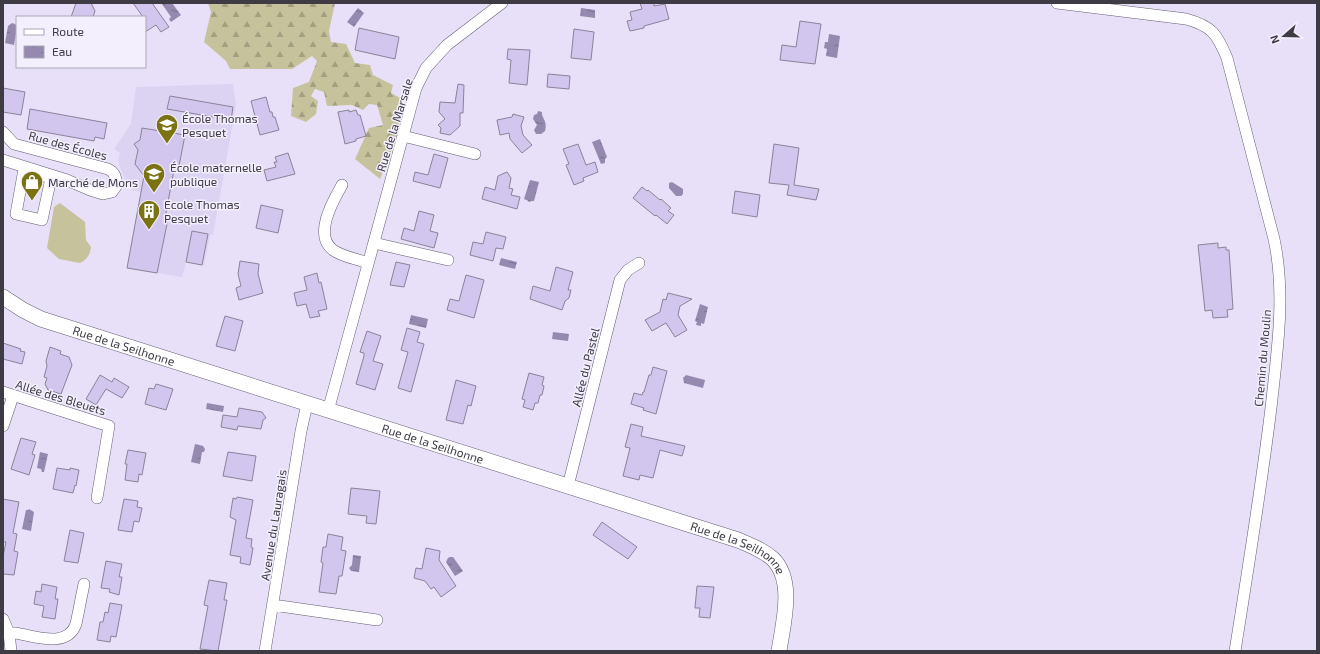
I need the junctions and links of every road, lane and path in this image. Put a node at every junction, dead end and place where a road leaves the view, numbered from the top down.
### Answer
1 (502, 3) edge
2 (1057, 3) edge
3 (3, 132) edge
4 (403, 136) junction
5 (475, 154) dead end
6 (3, 160) edge
7 (24, 169) joint
8 (342, 185) dead end
9 (374, 244) junction
10 (448, 260) dead end
11 (368, 263) junction
12 (639, 263) dead end
13 (3, 297) edge
14 (8, 394) edge
15 (307, 404) junction
16 (328, 411) junction
17 (3, 426) edge
18 (568, 486) junction
19 (97, 498) dead end
20 (84, 584) dead end
21 (273, 605) junction
22 (3, 619) edge
23 (377, 620) dead end
24 (9, 633) junction
25 (11, 651) edge
26 (265, 651) edge
27 (778, 651) edge
28 (1235, 651) edge

1 - 4 street, Rue de la Marsale
2 - 28 street, Chemin du Moulin
3 - 6 street, Rue des Écoles
4 - 5 street
4 - 9 street, Rue de la Marsale
7 - 7 street
8 - 11 street
9 - 10 street
9 - 11 street, Rue de la Marsale
11 - 16 street, Rue de la Marsale
12 - 18 street, Allée du Pastel
13 - 15 street, Rue de la Seilhonne
14 - 17 street
14 - 19 street, Allée des Bleuets
15 - 16 street, Rue de la Seilhonne
15 - 21 street, Avenue du Lauragais
16 - 18 street, Rue de la Seilhonne
18 - 27 street, Rue de la Seilhonne
20 - 24 street
21 - 23 street
21 - 26 street, Avenue du Lauragais
22 - 24 street
24 - 25 street

